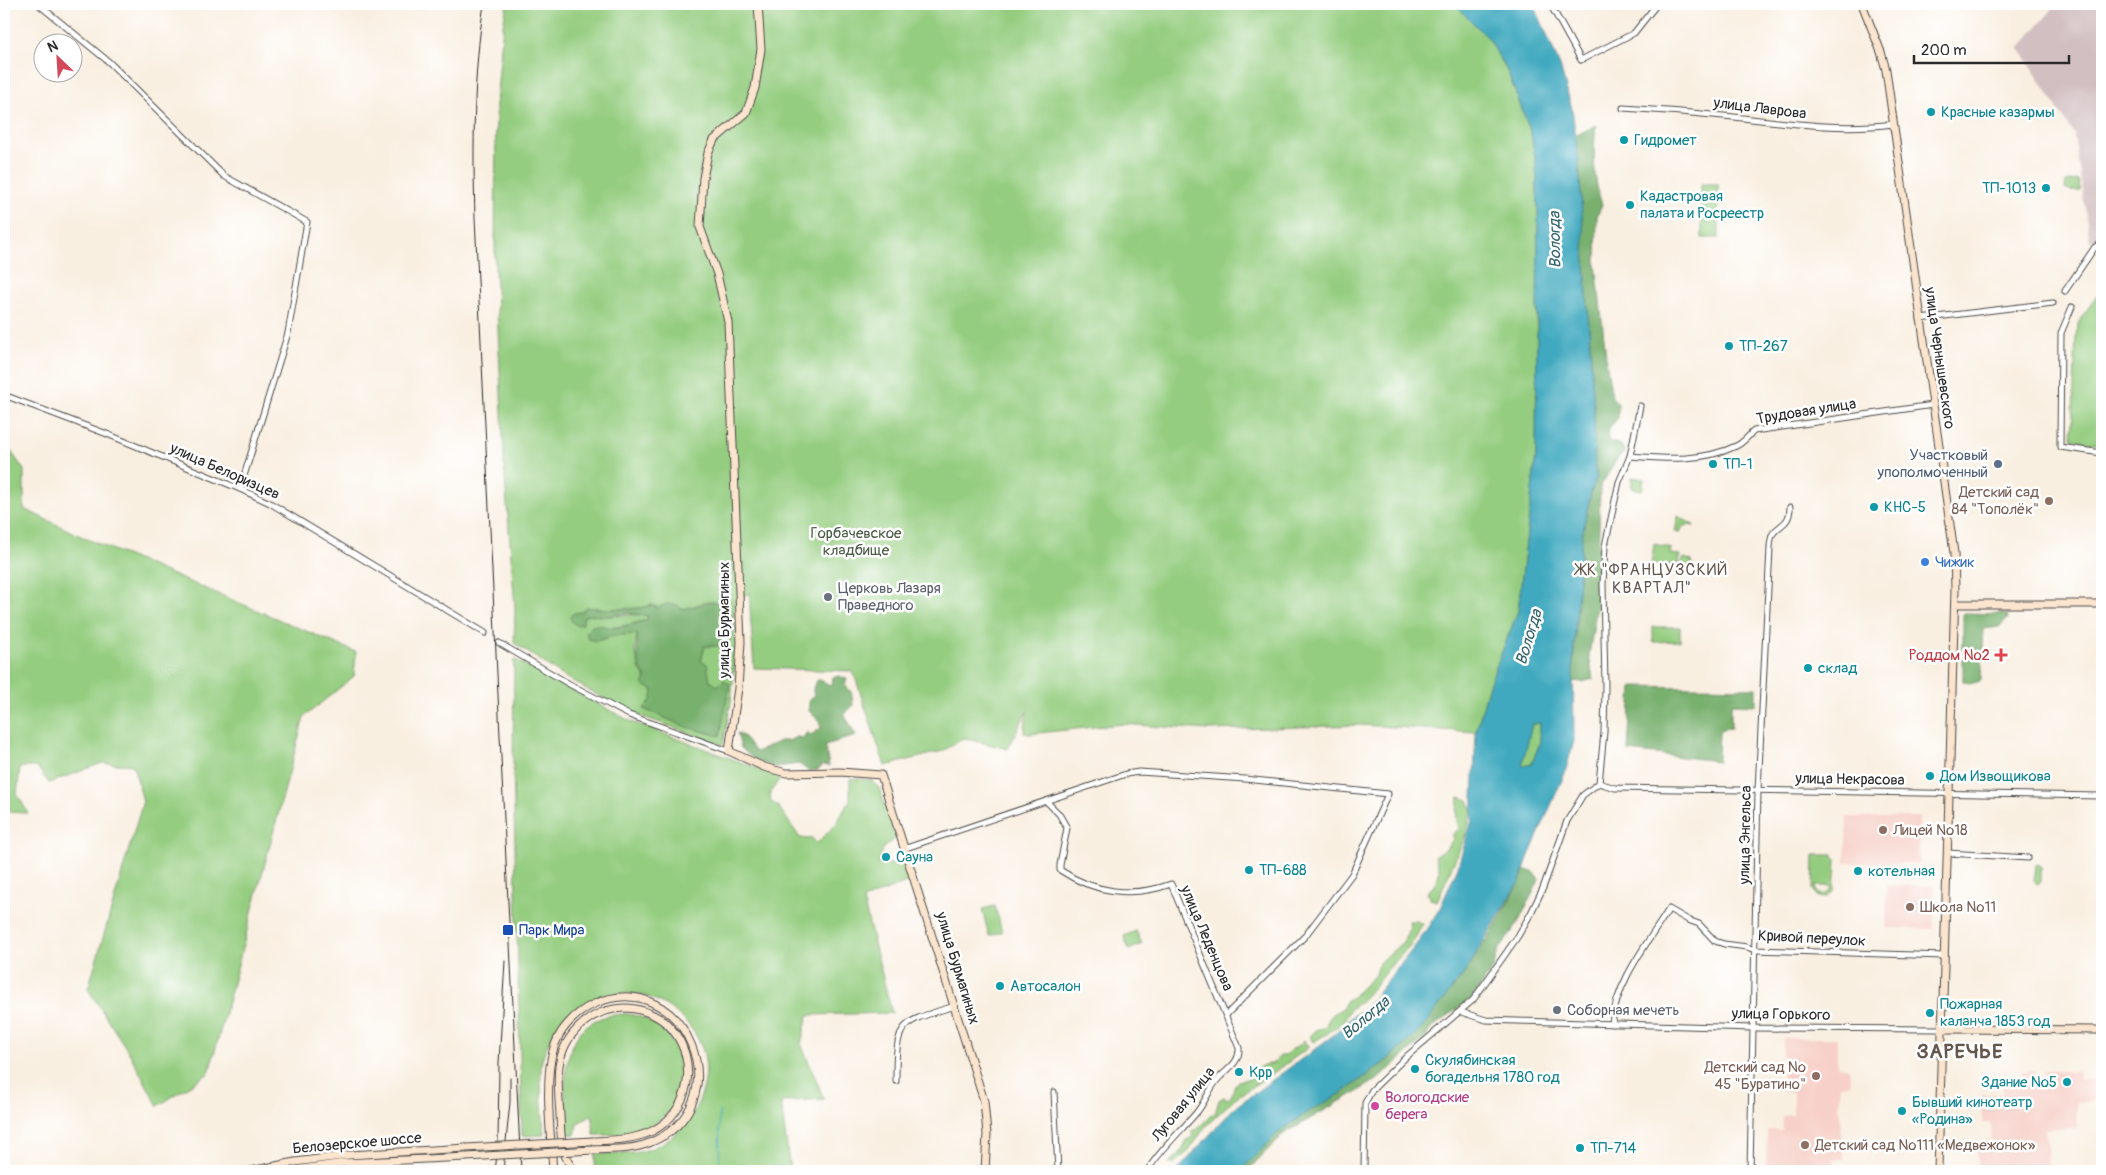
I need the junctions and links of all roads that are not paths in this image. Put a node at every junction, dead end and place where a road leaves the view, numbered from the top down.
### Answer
1 (38, 4) edge
2 (758, 4) edge
3 (1550, 4) edge
4 (1657, 4) edge
5 (1862, 4) edge
6 (1623, 108) dead end
7 (1894, 124) junction
8 (2102, 244) edge
9 (2065, 291) dead end
10 (2053, 303) dead end
11 (2072, 307) dead end
12 (1920, 318) junction
13 (4, 395) edge
14 (1933, 405) junction
15 (1640, 406) dead end
16 (2102, 453) edge
17 (1630, 456) junction
18 (240, 489) junction
19 (1790, 507) dead end
20 (1955, 604) junction
21 (2102, 604) edge
22 (485, 633) dead end
23 (499, 642) dead end
24 (729, 751) junction
25 (1599, 783) junction
26 (1758, 790) junction
27 (1949, 794) junction
28 (2102, 796) edge
29 (1046, 801) junction
30 (906, 848) junction
31 (1948, 853) junction
32 (2028, 858) dead end
33 (1755, 950) junction
34 (1945, 956) junction
35 (955, 1006) junction
36 (1462, 1012) junction
37 (1226, 1015) junction
38 (1612, 1024) junction
39 (1753, 1028) junction
40 (1942, 1029) junction
41 (2102, 1030) edge
42 (1239, 1054) joint
43 (896, 1081) dead end
44 (1054, 1092) dead end
45 (365, 1153) junction
46 (372, 1162) junction
47 (251, 1171) edge
48 (288, 1171) edge
49 (553, 1171) edge
50 (576, 1171) edge
51 (985, 1171) edge
52 (1058, 1171) edge
53 (1147, 1171) edge
54 (1364, 1171) edge
55 (1750, 1171) edge
56 (1938, 1171) edge

1 - 18 street
2 - 24 main road, улица Бурмагиных
3 - 4 street
5 - 7 main road, улица Чернышевского
6 - 7 street, улица Лаврова
7 - 12 main road, улица Чернышевского
8 - 9 street
10 - 12 street
11 - 16 street
12 - 14 main road, улица Чернышевского
13 - 18 street, улица Белоризцев
14 - 17 street, Трудовая улица
14 - 20 main road, улица Чернышевского
15 - 17 street
17 - 25 street
18 - 22 street, улица Белоризцев
19 - 26 street, улица Энгельса
20 - 21 main road
20 - 27 main road, улица Чернышевского
23 - 24 street
24 - 30 main road, улица Бурмагиных
25 - 26 street, улица Некрасова
25 - 36 street
26 - 27 street, улица Некрасова
26 - 33 street, улица Энгельса
27 - 28 street, улица Некрасова
27 - 31 main road, улица Чернышевского
29 - 30 street
29 - 37 street, улица Леденцова
29 - 37 street, улица Леденцова
30 - 35 main road, улица Бурмагиных
31 - 32 street
31 - 34 main road, улица Чернышевского
33 - 34 street, Кривой переулок
33 - 38 street, Кривой переулок
33 - 39 street, улица Энгельса
34 - 40 main road, улица Чернышевского
35 - 43 street
35 - 51 main road, улица Бурмагиных
36 - 38 street, улица Горького
36 - 54 street
37 - 42 street, улица Леденцова
38 - 39 street, улица Горького
39 - 40 street, улица Горького
39 - 55 street, улица Энгельса
40 - 41 main road, улица Горького
40 - 56 main road, улица Чернышевского
42 - 53 street, Луговая улица
44 - 52 street
45 - 46 main road
45 - 47 main road, Белозерское шоссе
45 - 50 main road, Белозерское шоссе, bridge
46 - 48 main road, Белозерское шоссе
46 - 49 main road, Белозерское шоссе, bridge

